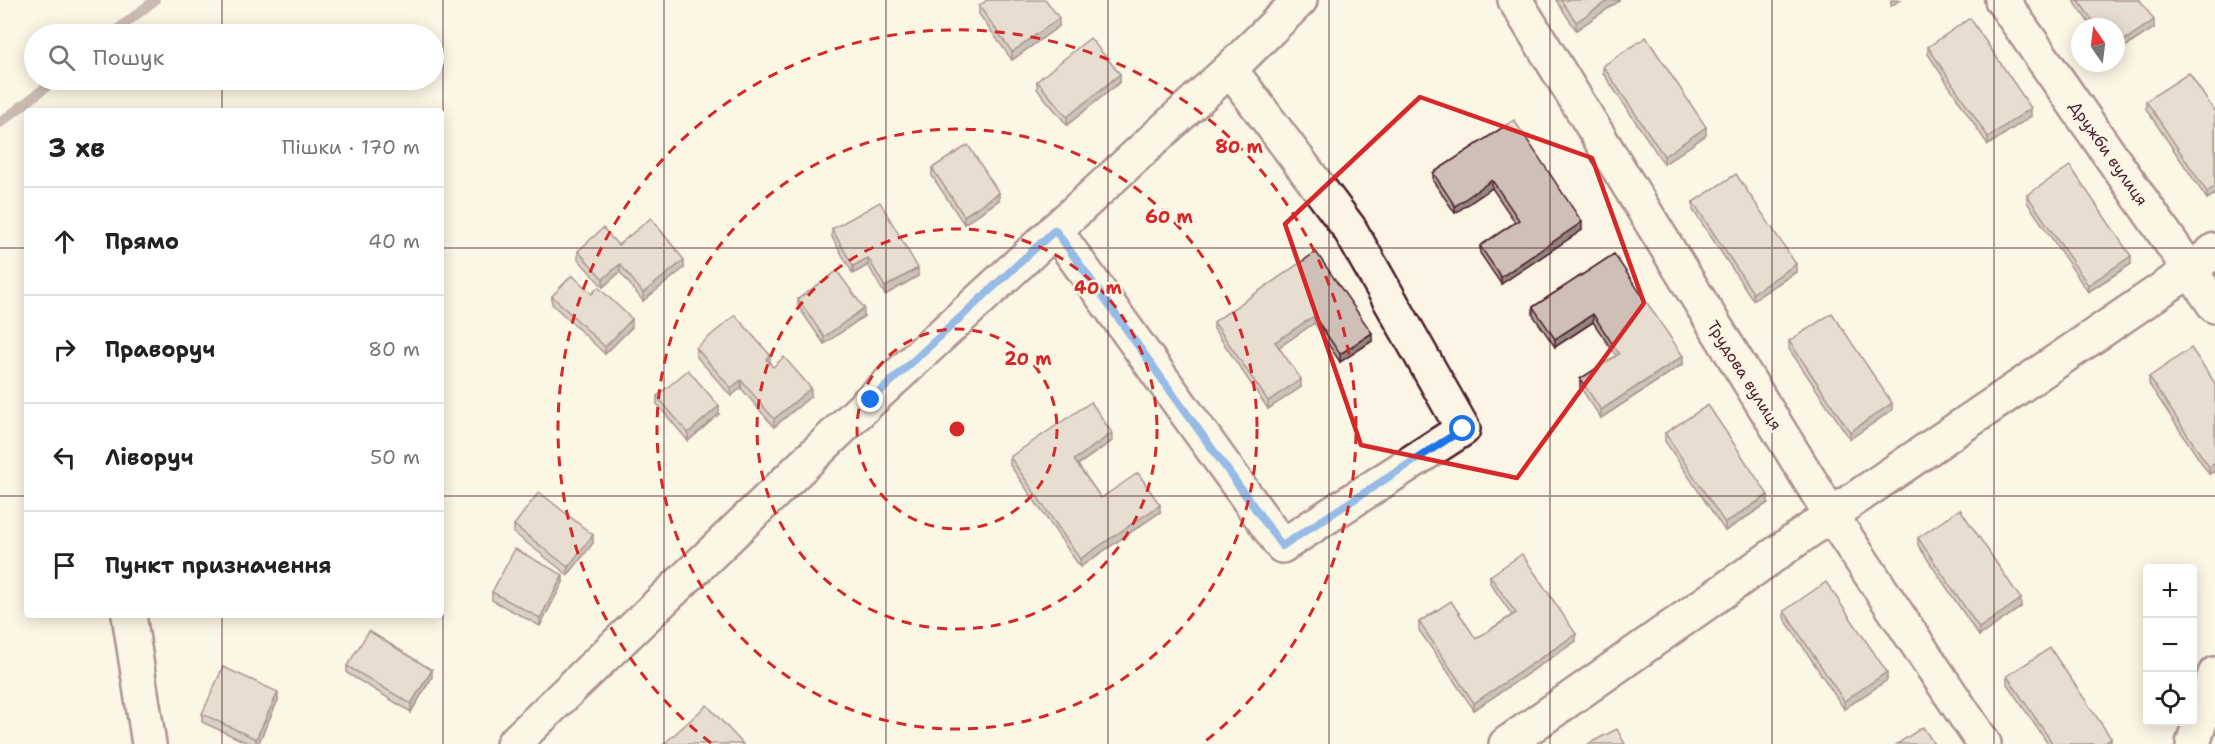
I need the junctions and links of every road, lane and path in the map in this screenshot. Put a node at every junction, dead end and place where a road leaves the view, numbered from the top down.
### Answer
1 (1300, 0) edge
2 (1515, 0) edge
3 (2002, 0) edge
4 (1230, 69) junction
5 (1055, 230) junction
6 (2203, 260) edge
7 (2215, 306) edge
8 (1831, 515) junction
9 (129, 618) edge
10 (2213, 688) edge
11 (149, 744) edge
12 (513, 744) edge
13 (1506, 744) edge
14 (1984, 744) edge
15 (2193, 744) edge

1 - 4 street
2 - 8 street, Трудова вулиця
3 - 6 street, Дружби вулиця
4 - 5 street
4 - 5 street
5 - 12 street
6 - 7 street, Дружби вулиця
6 - 8 street
8 - 13 street
8 - 14 street, Трудова вулиця
9 - 11 street
10 - 15 street

